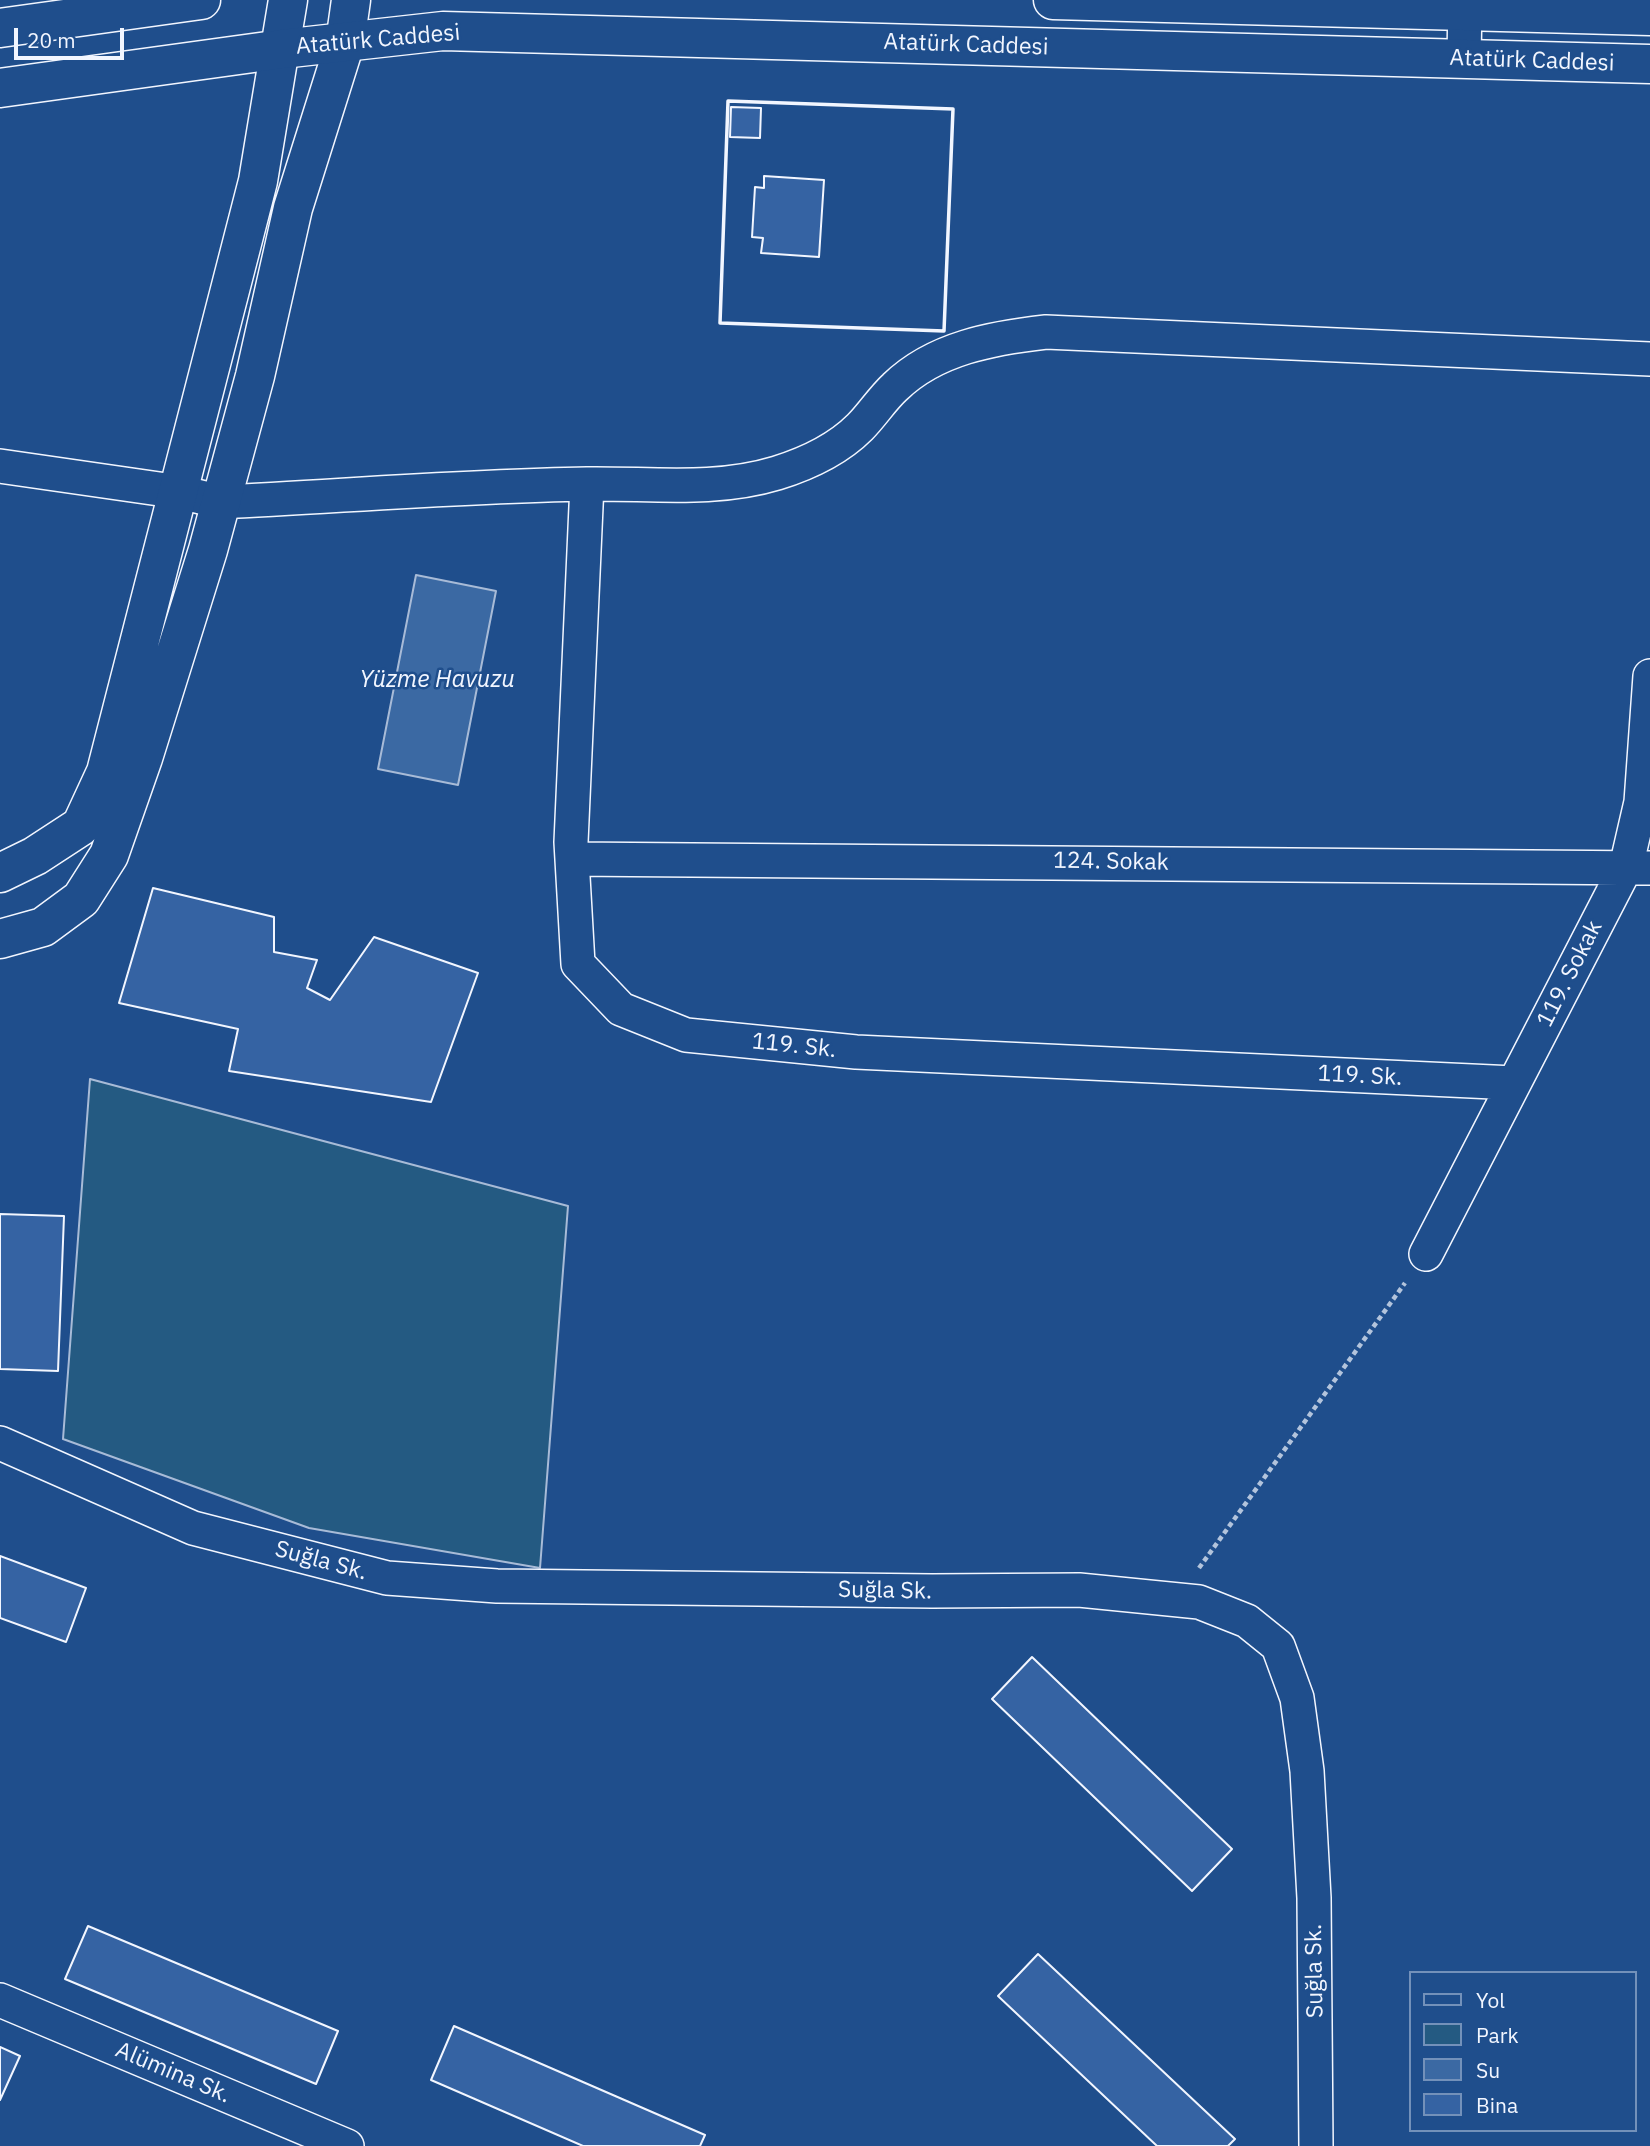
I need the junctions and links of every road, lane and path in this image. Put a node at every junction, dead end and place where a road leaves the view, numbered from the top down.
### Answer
1 (201, 0) edge
2 (288, 0) edge
3 (351, 0) edge
4 (1053, 0) edge
5 (1465, 6) edge
6 (1650, 16) edge
7 (0, 28) edge
8 (345, 43) junction
9 (282, 49) junction
10 (1464, 59) junction
11 (1650, 64) edge
12 (0, 88) edge
13 (1650, 359) edge
14 (0, 466) edge
15 (587, 484) junction
16 (180, 492) junction
17 (221, 502) junction
18 (1650, 676) edge
19 (572, 859) junction
20 (1638, 867) edge
21 (0, 873) edge
22 (0, 939) edge
23 (1514, 1083) junction
24 (1426, 1254) joint
25 (0, 1443) edge
26 (1176, 1600) junction
27 (0, 2000) edge
28 (347, 2146) edge
29 (1316, 2146) edge

1 - 7 main road
2 - 9 main road
3 - 8 main road
4 - 5 main road, Atatürk Caddesi
5 - 6 main road, Atatürk Caddesi
5 - 10 street
8 - 9 main road, Atatürk Caddesi
8 - 10 main road, Atatürk Caddesi
8 - 17 main road
9 - 12 main road, Atatürk Caddesi
9 - 16 main road
10 - 11 main road, Atatürk Caddesi
13 - 15 street
14 - 16 street
15 - 17 street
15 - 19 street, 119. Sk.
16 - 17 street
16 - 21 main road
17 - 22 main road
18 - 20 street, 119. Sokak
19 - 20 street, 124. Sokak
19 - 23 street, 119. Sk.
20 - 23 street, 119. Sokak
23 - 24 street, 119. Sokak
24 - 26 path
25 - 26 street, Suğla Sk.
26 - 29 street, Suğla Sk.
27 - 28 street, Alümina Sk.

